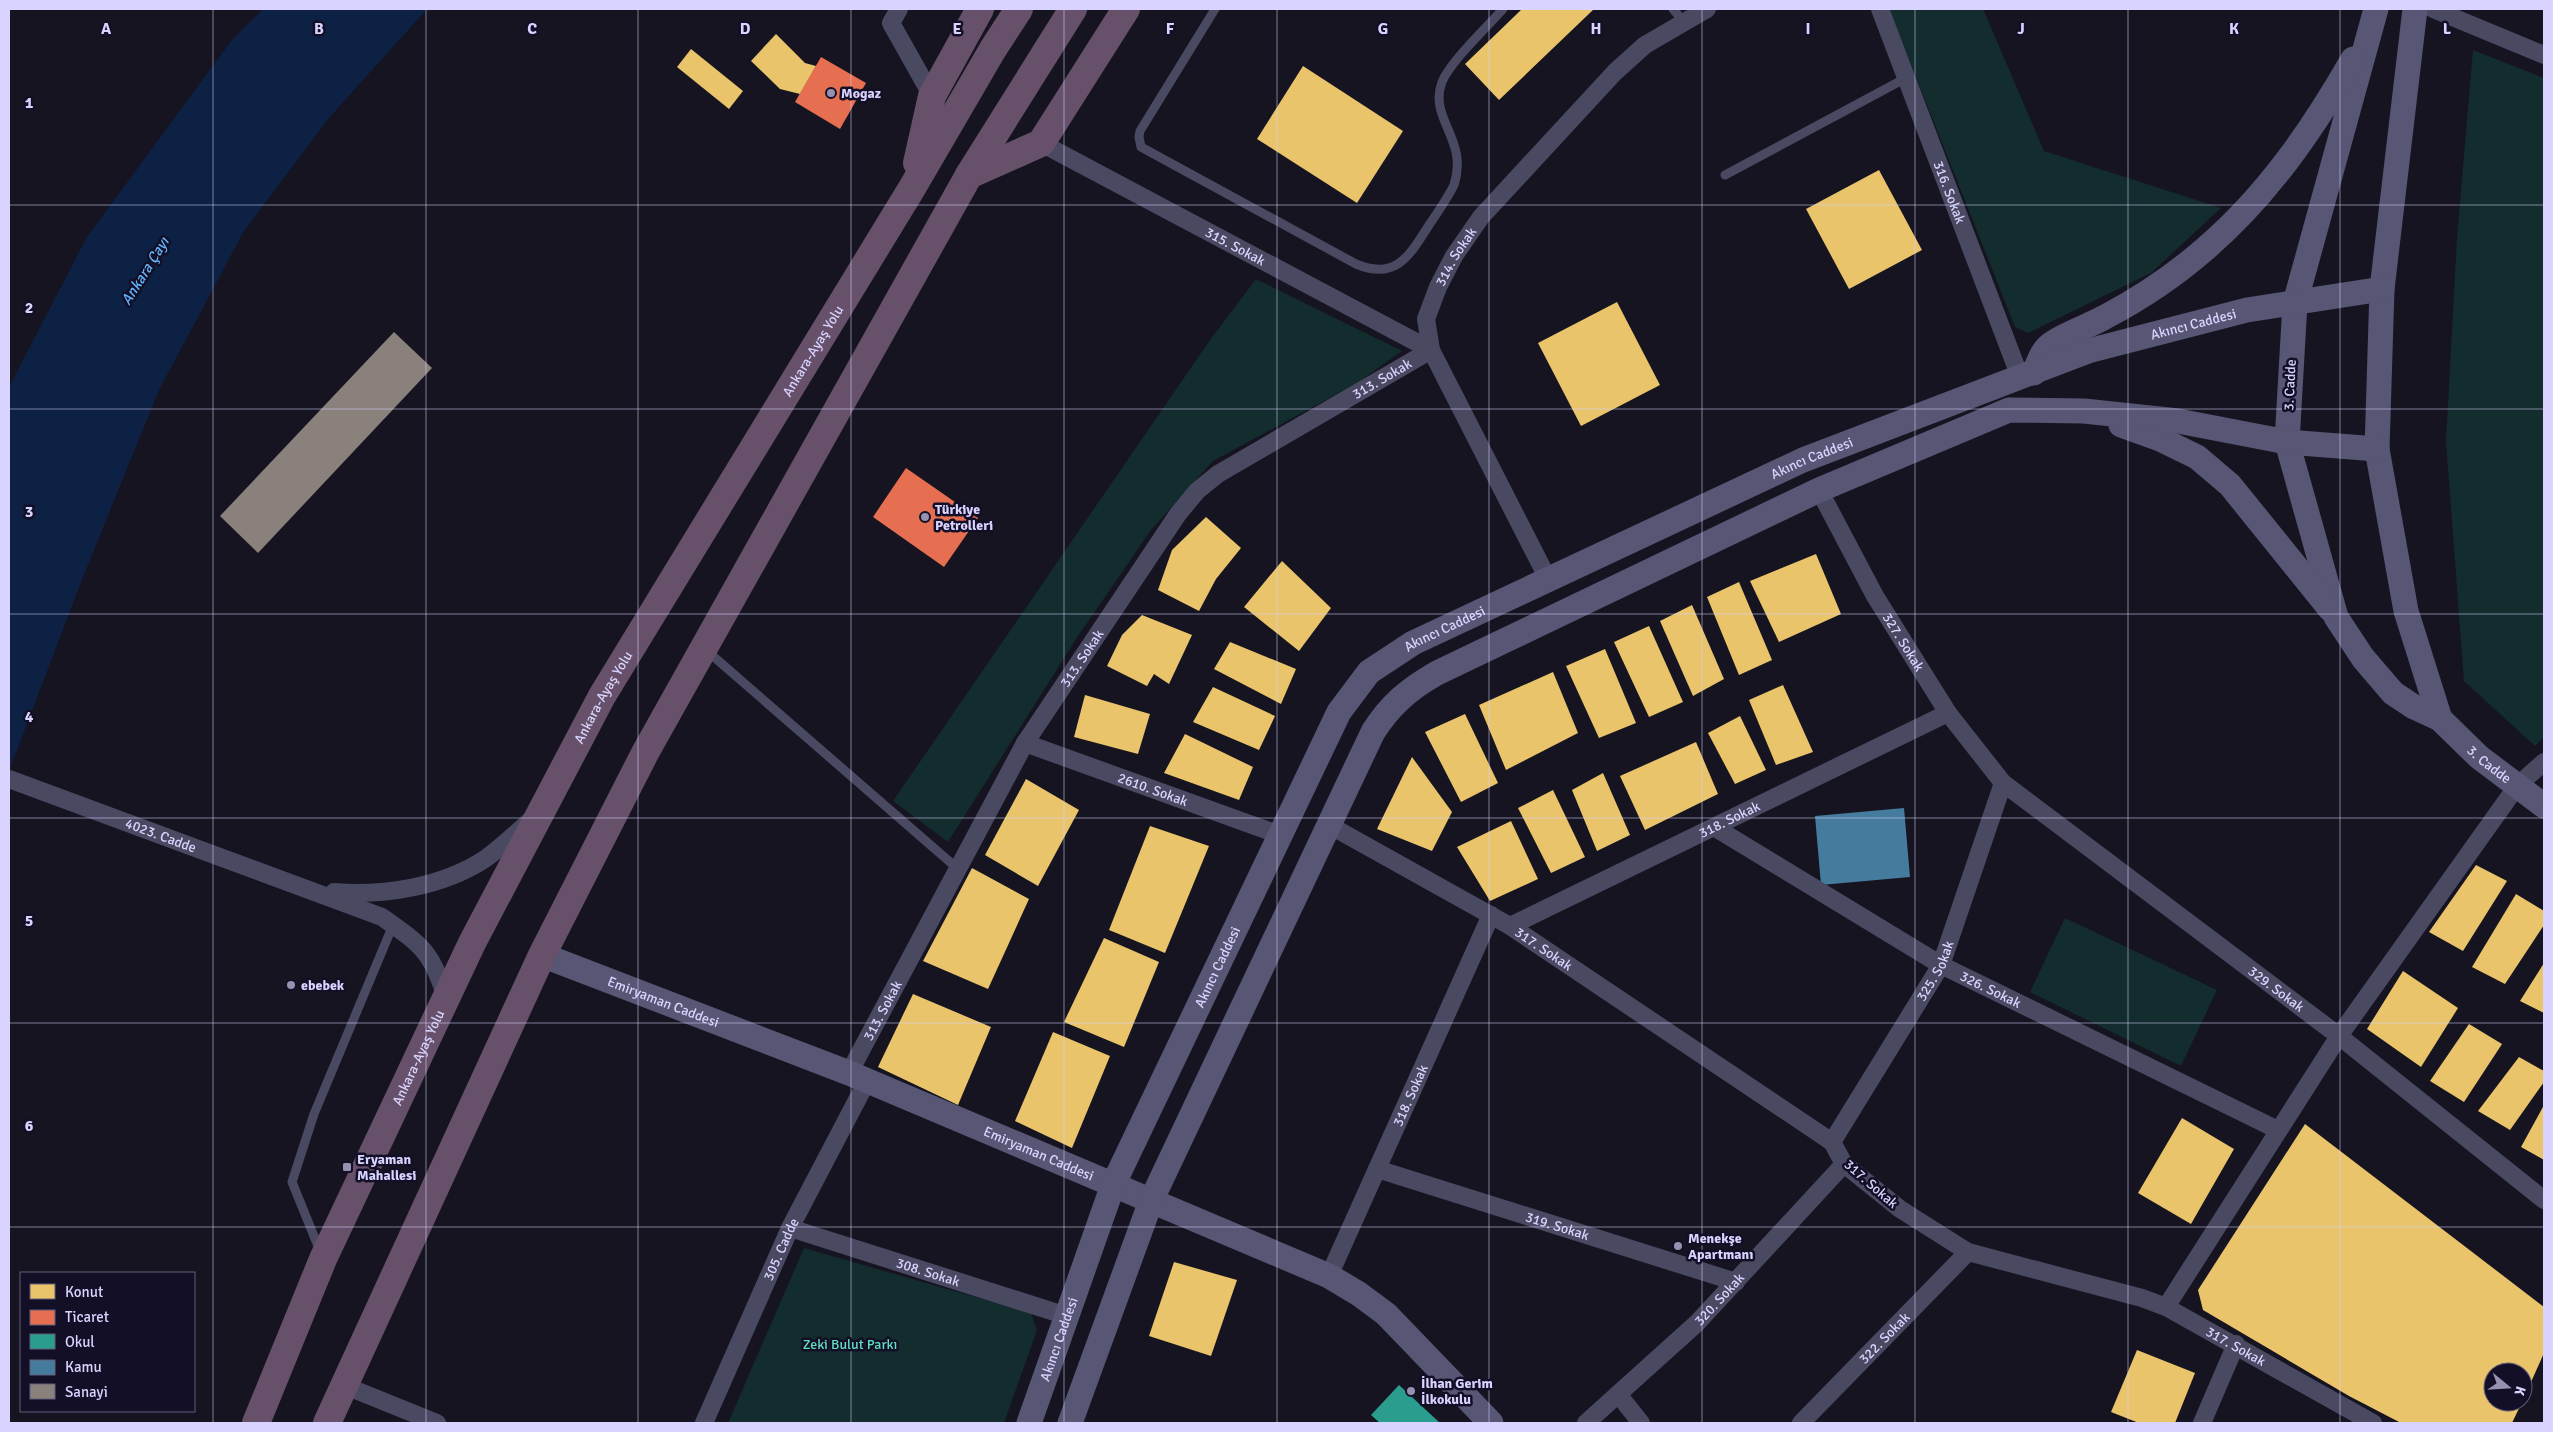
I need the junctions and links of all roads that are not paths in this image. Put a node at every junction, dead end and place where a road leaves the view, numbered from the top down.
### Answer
1 (899, 9) edge
2 (980, 9) edge
3 (1019, 9) edge
4 (1073, 9) edge
5 (1126, 9) edge
6 (1215, 9) edge
7 (1503, 9) edge
8 (1707, 9) edge
9 (1880, 9) edge
10 (2415, 9) edge
11 (2433, 9) edge
12 (1678, 15) edge
13 (2374, 17) edge
14 (2544, 55) edge
15 (1906, 78) junction
16 (932, 96) junction
17 (1041, 143) junction
18 (969, 175) junction
19 (1725, 175) dead end
20 (912, 188) junction
21 (2382, 288) junction
22 (2295, 303) junction
23 (1431, 350) junction
24 (2027, 375) junction
25 (2084, 411) junction
26 (2287, 442) junction
27 (2377, 449) junction
28 (1803, 460) junction
29 (1819, 490) junction
30 (1548, 579) junction
31 (2336, 617) junction
32 (704, 648) junction
33 (1948, 713) junction
34 (2440, 719) junction
35 (1025, 743) junction
36 (2544, 762) edge
37 (16, 782) edge
38 (2003, 783) junction
39 (2517, 786) junction
40 (2544, 806) edge
41 (541, 811) junction
42 (1329, 825) junction
43 (1714, 826) junction
44 (1280, 835) junction
45 (958, 869) junction
46 (314, 890) junction
47 (1491, 916) junction
48 (393, 925) junction
49 (1510, 926) junction
50 (542, 955) junction
51 (1941, 965) junction
52 (446, 998) junction
53 (2339, 1036) junction
54 (858, 1077) junction
55 (2278, 1130) junction
56 (1832, 1142) junction
57 (1844, 1164) junction
58 (1377, 1169) junction
59 (1113, 1185) junction
60 (2544, 1200) edge
61 (1151, 1201) junction
62 (790, 1228) junction
63 (1968, 1252) junction
64 (323, 1258) junction
65 (1329, 1276) junction
66 (1736, 1282) junction
67 (2166, 1307) junction
68 (1067, 1316) junction
69 (2236, 1344) junction
70 (343, 1385) junction
71 (1618, 1394) junction
72 (256, 1423) edge
73 (327, 1423) edge
74 (437, 1423) edge
75 (704, 1423) edge
76 (1029, 1423) edge
77 (1070, 1423) edge
78 (1492, 1423) edge
79 (1586, 1423) edge
80 (1641, 1423) edge
81 (1801, 1423) edge
82 (2202, 1423) edge
83 (2373, 1423) edge

1 - 16 street
2 - 16 highway
3 - 20 highway, Ankara-Ayaş Yolu
4 - 18 highway
5 - 17 highway
6 - 7 lane
8 - 12 street, 314. Sokak
9 - 15 street, 316. Sokak
10 - 21 street, 3. Cadde
11 - 14 street
12 - 23 street, 314. Sokak
13 - 22 street, 3. Cadde
13 - 24 street
15 - 19 lane
15 - 24 street, 316. Sokak
16 - 20 highway
17 - 18 highway
17 - 23 street, 315. Sokak
18 - 32 highway
20 - 41 highway, Ankara-Ayaş Yolu
21 - 22 street, Akıncı Caddesi
21 - 27 street, 3. Cadde
22 - 24 street, Akıncı Caddesi
22 - 26 street, 3. Cadde
23 - 30 street, 314. Sokak
23 - 35 street, 313. Sokak
24 - 28 street, Akıncı Caddesi
25 - 26 street
25 - 29 street
25 - 31 street
26 - 27 street
26 - 31 street, 3. Cadde
27 - 34 street, 3. Cadde
28 - 29 street
28 - 30 street, Akıncı Caddesi
29 - 33 street, 327. Sokak
29 - 42 street
30 - 44 street, Akıncı Caddesi
31 - 34 street, 3. Cadde
32 - 45 lane
32 - 50 highway
33 - 38 street, 327. Sokak
33 - 43 street, 318. Sokak
34 - 39 street, 3. Cadde
35 - 44 street, 2610. Sokak
35 - 45 street, 313. Sokak
36 - 39 street
37 - 46 street, 4023. Cadde
38 - 51 street, 325. Sokak
38 - 53 street, 329. Sokak
39 - 40 street, 3. Cadde
39 - 53 street
41 - 46 street, 4023. Cadde
41 - 52 highway, Ankara-Ayaş Yolu
42 - 47 street, 317. Sokak
42 - 61 street
43 - 49 street, 318. Sokak
43 - 51 street, 326. Sokak
44 - 59 street, Akıncı Caddesi
45 - 54 street, 313. Sokak
46 - 48 street, 4023. Cadde
47 - 49 street, 317. Sokak
47 - 58 street, 318. Sokak
48 - 52 street, 4023. Cadde
48 - 64 lane
49 - 56 street, 317. Sokak
50 - 54 street, Emiryaman Caddesi
50 - 70 highway
51 - 55 street, 326. Sokak
51 - 56 street, 325. Sokak
52 - 64 highway, Ankara-Ayaş Yolu
53 - 55 street
53 - 60 street, 329. Sokak
54 - 59 street, Emiryaman Caddesi
54 - 62 street, 305. Cadde
55 - 67 street
56 - 57 street, 317. Sokak
57 - 63 street, 317. Sokak
57 - 66 street, 320. Sokak
58 - 65 street, 318. Sokak
58 - 66 street, 319. Sokak
59 - 61 street, Emiryaman Caddesi
59 - 68 street, Akıncı Caddesi
61 - 65 street, Emiryaman Caddesi
61 - 77 street
62 - 68 street, 308. Sokak
62 - 75 street, 305. Cadde
63 - 67 street, 317. Sokak
63 - 81 street, 322. Sokak
64 - 72 highway, Ankara-Ayaş Yolu
65 - 78 street, Emiryaman Caddesi
66 - 71 street, 320. Sokak
67 - 69 street, 317. Sokak
68 - 76 street, Akıncı Caddesi
69 - 82 street
69 - 83 street, 317. Sokak
70 - 73 highway
70 - 74 street
71 - 79 street, 320. Sokak
71 - 80 street

